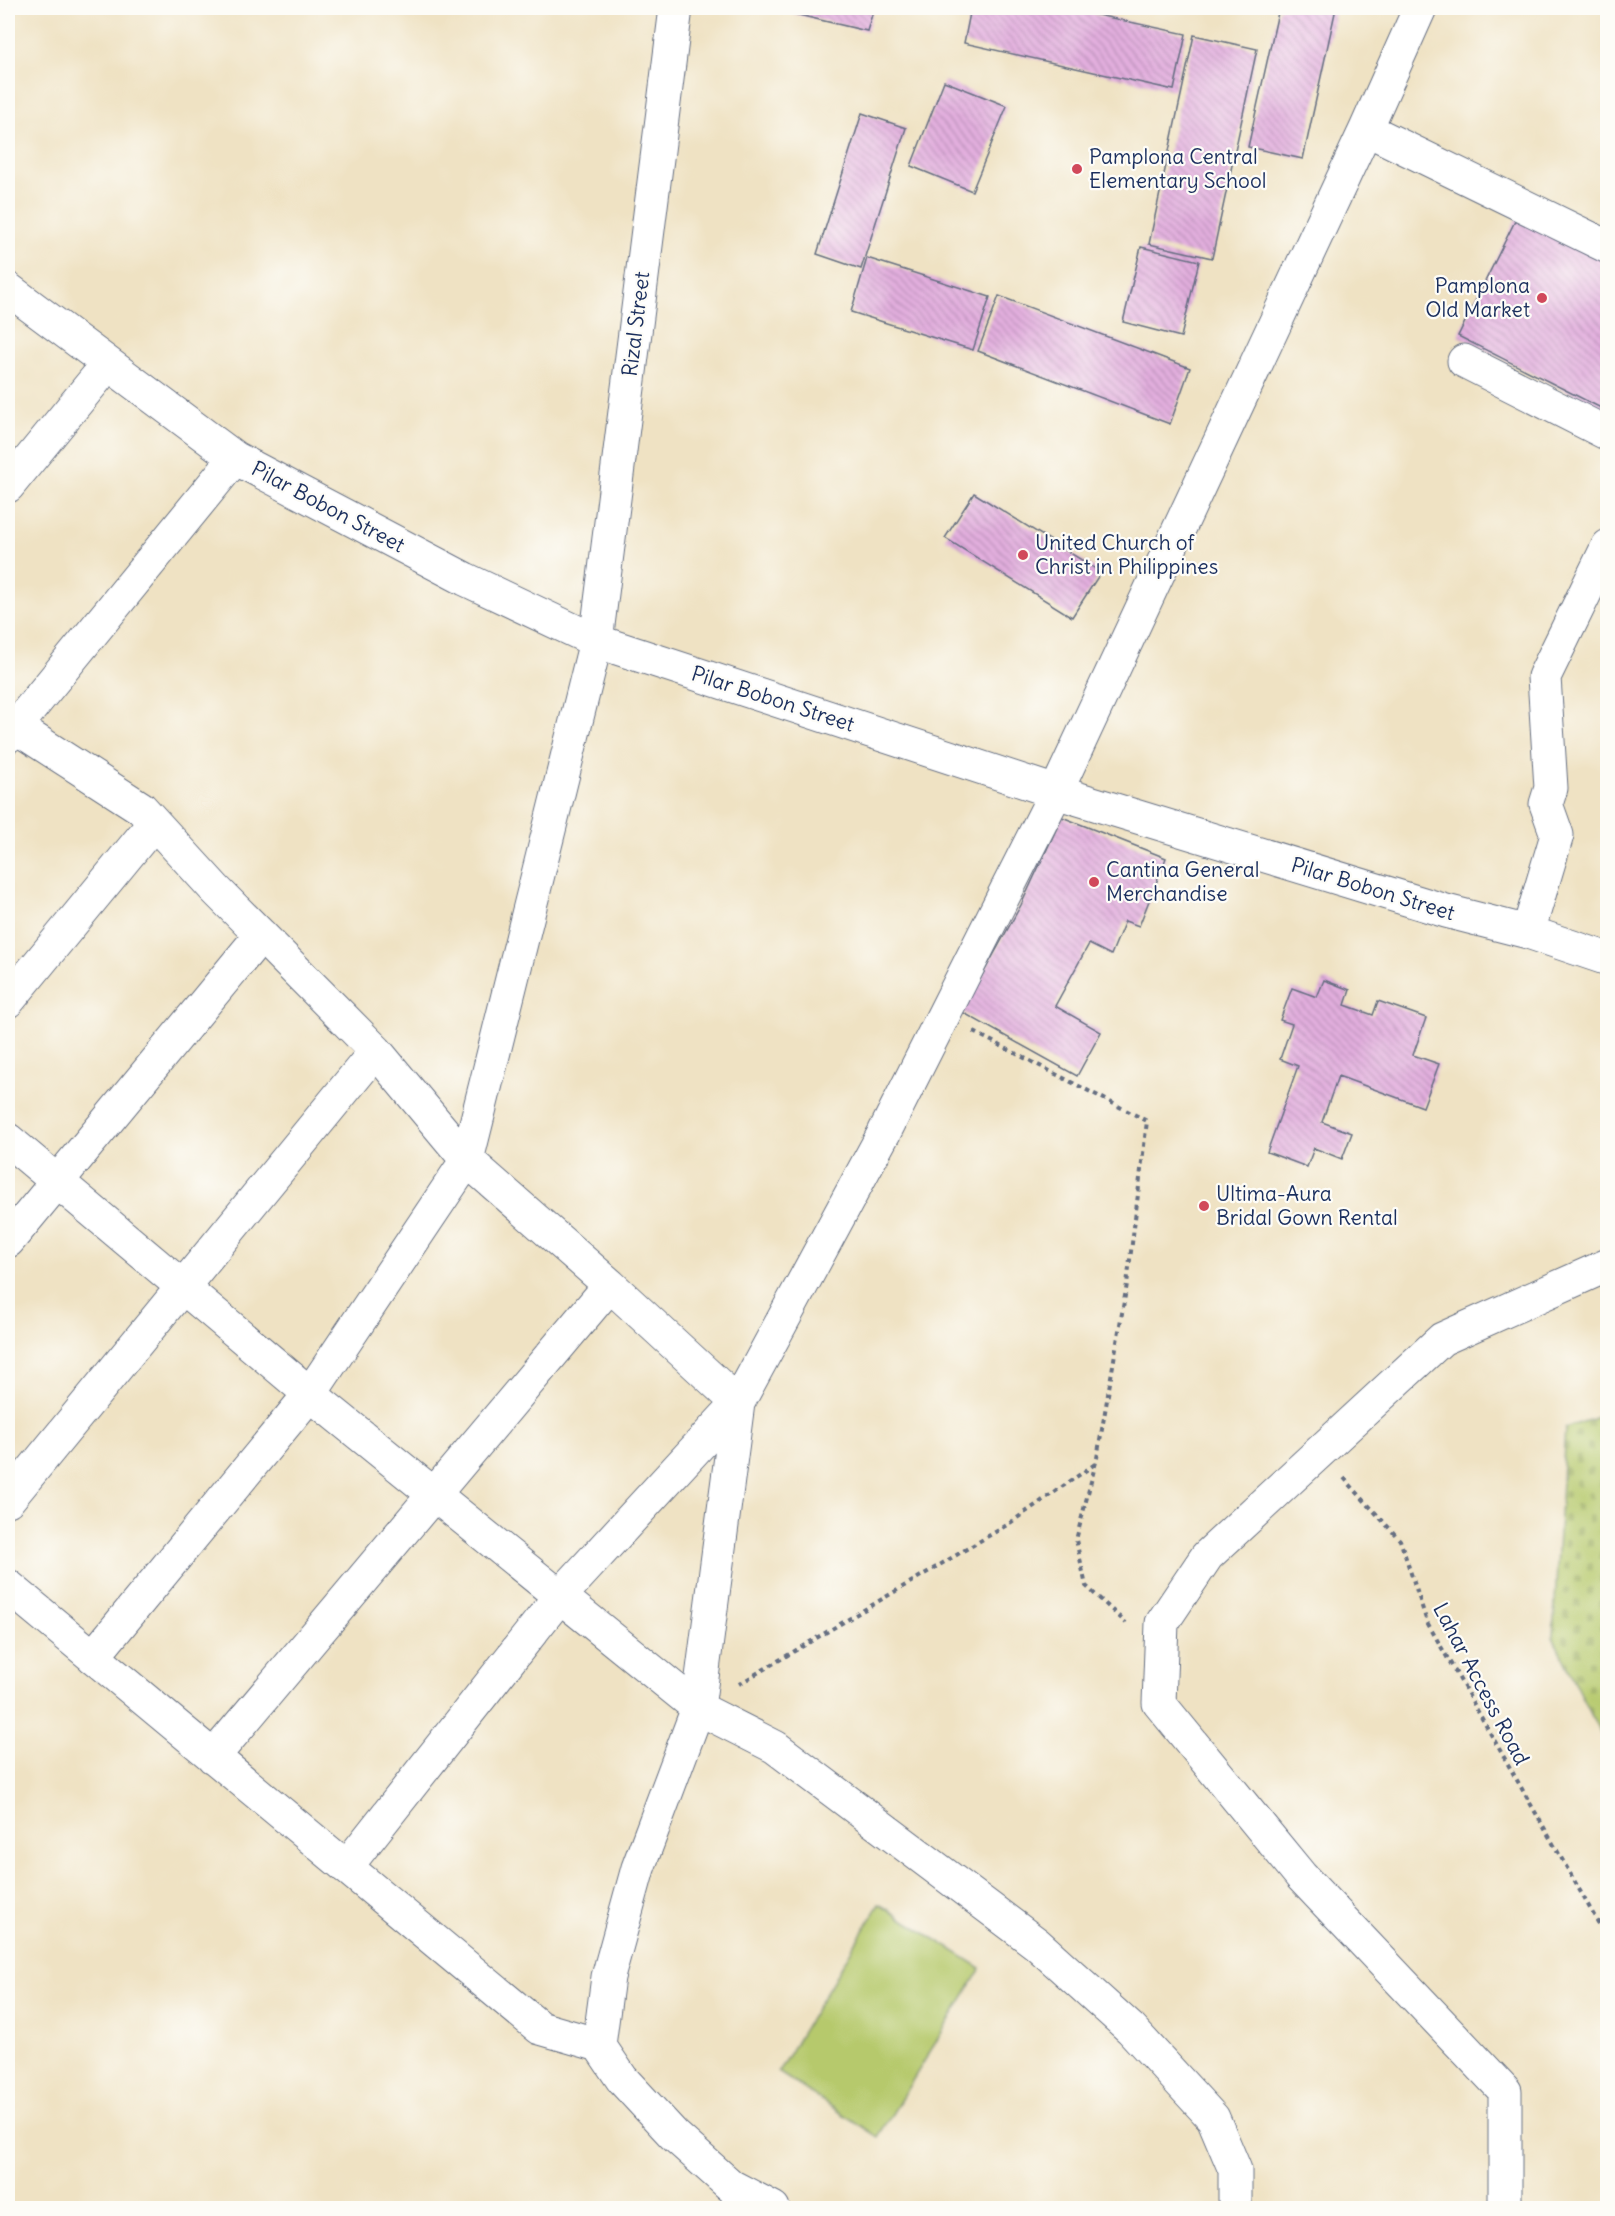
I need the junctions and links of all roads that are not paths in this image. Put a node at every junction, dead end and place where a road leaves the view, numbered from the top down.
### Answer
1 (676, 8) edge
2 (1420, 8) edge
3 (1366, 129) junction
4 (1608, 247) edge
5 (8, 289) edge
6 (1464, 361) dead end
7 (108, 364) junction
8 (1608, 434) edge
9 (235, 458) junction
10 (8, 486) edge
11 (1608, 546) edge
12 (597, 641) junction
13 (10, 727) edge
14 (1056, 792) junction
15 (154, 823) junction
16 (1528, 932) junction
17 (261, 935) junction
18 (1608, 959) edge
19 (8, 1001) edge
20 (376, 1051) junction
21 (8, 1140) edge
22 (467, 1160) junction
23 (57, 1181) junction
24 (8, 1241) edge
25 (1608, 1266) edge
26 (610, 1286) junction
27 (182, 1287) junction
28 (310, 1394) junction
29 (738, 1403) junction
30 (434, 1495) junction
31 (8, 1500) edge
32 (8, 1586) edge
33 (560, 1596) junction
34 (93, 1657) junction
35 (698, 1708) junction
36 (213, 1756) junction
37 (346, 1867) junction
38 (599, 2045) junction
39 (773, 2208) edge
40 (1235, 2208) edge
41 (1505, 2208) edge

1 - 12 street, Rizal Street
2 - 3 street
3 - 4 street
3 - 14 street
5 - 7 street, Pilar Bobon Street
6 - 8 street
7 - 9 street, Pilar Bobon Street
7 - 10 street
9 - 12 street, Pilar Bobon Street
9 - 13 street
11 - 16 street
12 - 14 street, Pilar Bobon Street
12 - 22 street, Rizal Street
13 - 15 street
14 - 16 street, Pilar Bobon Street
14 - 29 street
15 - 17 street
15 - 19 street
16 - 18 street, Pilar Bobon Street
17 - 20 street
17 - 23 street
20 - 22 street
20 - 27 street
21 - 23 street
22 - 26 street
22 - 28 street, Rizal Street
23 - 24 street
23 - 27 street
25 - 41 street
26 - 29 street
26 - 30 street
27 - 28 street
27 - 31 street
28 - 30 street
28 - 34 street, Rizal Street
29 - 33 street
29 - 35 street
30 - 33 street
30 - 36 street
32 - 34 street
33 - 35 street
33 - 37 street
34 - 36 street
35 - 38 street
35 - 40 street
36 - 37 street
37 - 38 street
38 - 39 street

